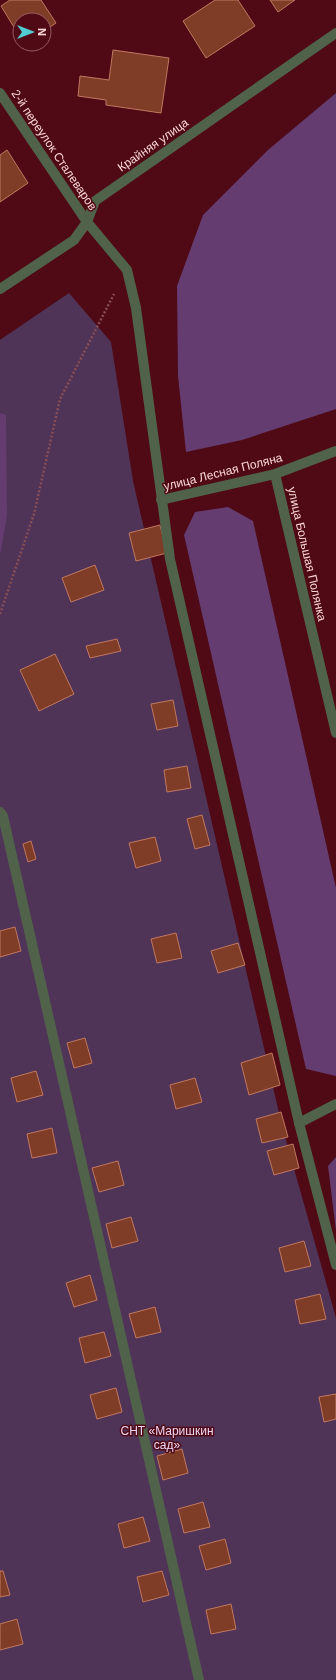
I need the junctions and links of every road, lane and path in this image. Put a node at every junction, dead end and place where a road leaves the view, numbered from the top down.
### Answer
1 (336, 34) edge
2 (0, 93) edge
3 (86, 222) junction
4 (127, 270) junction
5 (0, 289) edge
6 (336, 451) edge
7 (275, 474) junction
8 (161, 500) junction
9 (0, 614) edge
10 (336, 733) edge
11 (0, 812) edge
12 (336, 1104) edge
13 (299, 1123) junction
14 (336, 1265) edge
15 (199, 1680) edge

1 - 3 street, Крайняя улица
2 - 3 street, 2-й переулок Сталеваров
3 - 4 street, 2-й переулок Сталеваров
3 - 5 street, Крайняя улица
4 - 8 street
4 - 9 path
6 - 7 street, улица Лесная Поляна
7 - 8 street, улица Лесная Поляна
7 - 10 street, улица Большая Полянка
8 - 13 street
11 - 15 street
12 - 13 street
13 - 14 street

